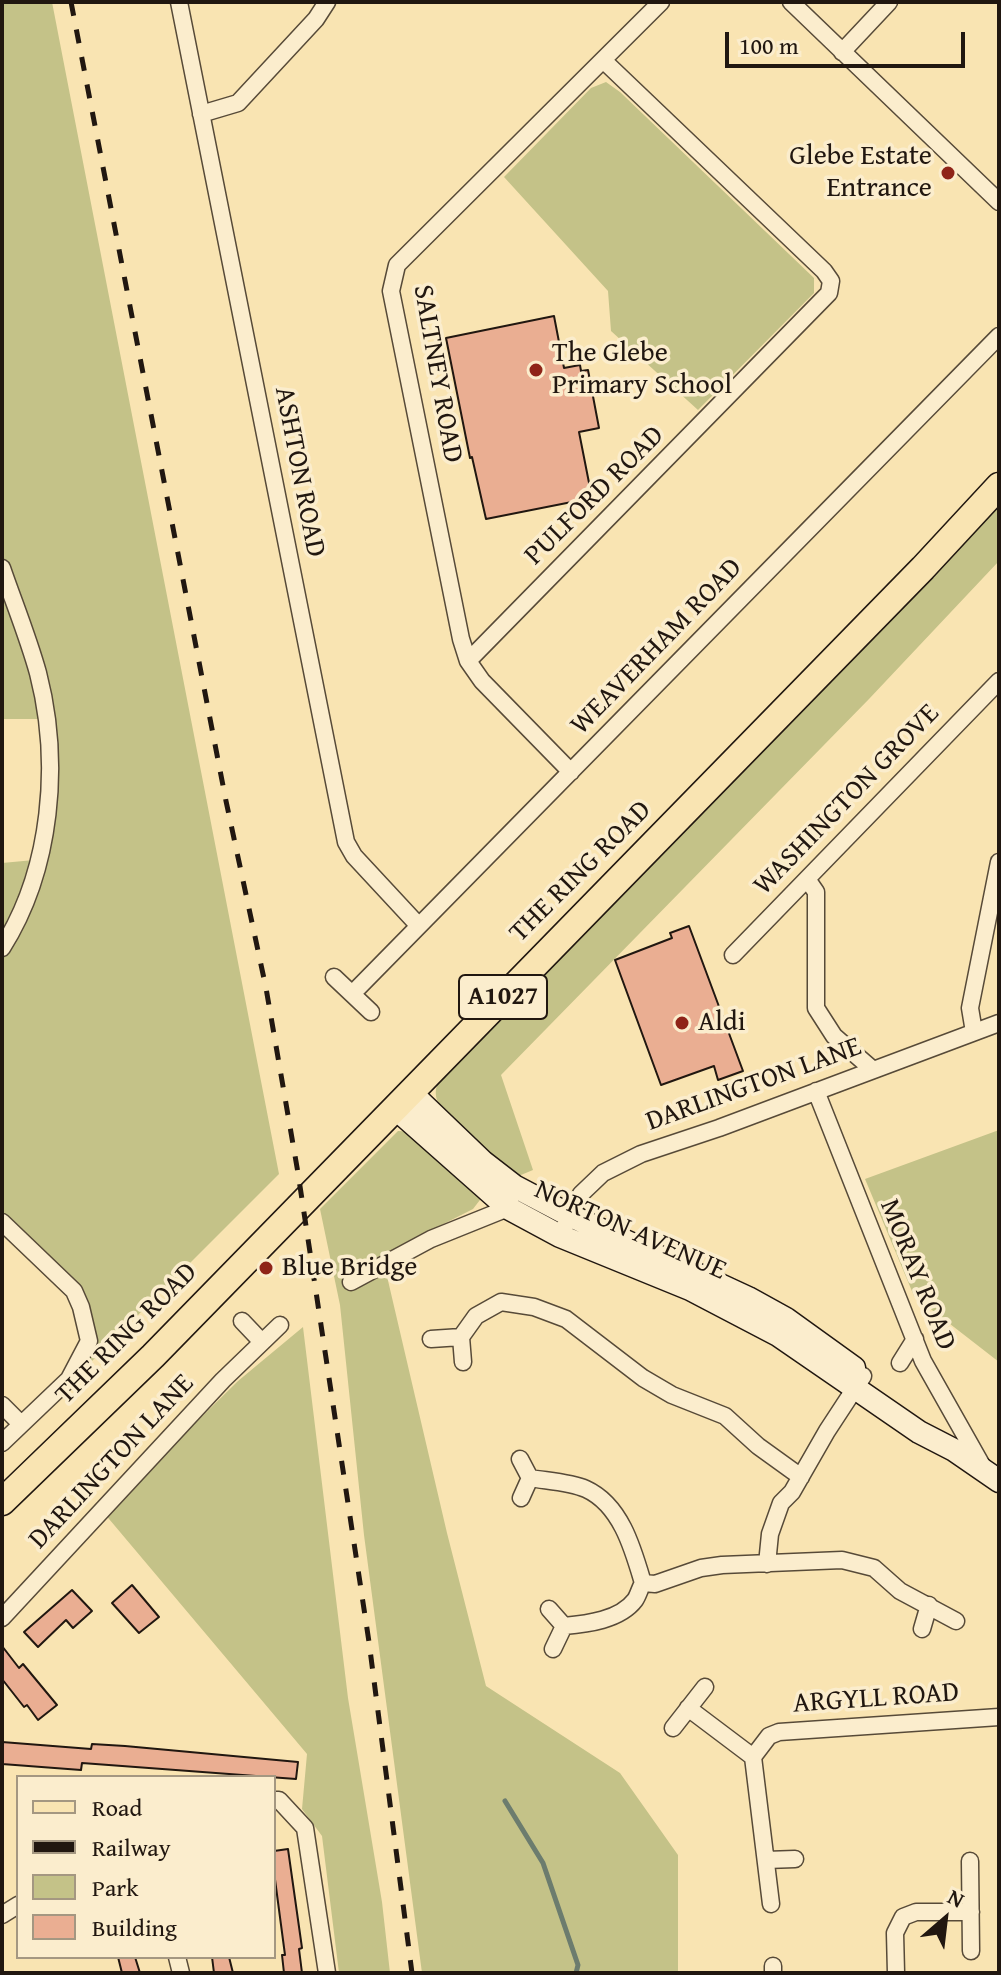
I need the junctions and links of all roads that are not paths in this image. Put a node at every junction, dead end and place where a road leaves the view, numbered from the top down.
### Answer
1 (179, 2) edge
2 (327, 2) edge
3 (661, 2) edge
4 (791, 2) edge
5 (889, 2) edge
6 (842, 52) junction
7 (603, 60) junction
8 (201, 114) junction
9 (999, 202) edge
10 (999, 336) edge
11 (999, 486) edge
12 (2, 568) edge
13 (468, 661) junction
14 (999, 681) edge
15 (571, 772) junction
16 (999, 862) edge
17 (807, 879) junction
18 (419, 926) junction
19 (2, 948) edge
20 (733, 955) dead end
21 (334, 977) dead end
22 (352, 994) junction
23 (371, 1012) dead end
24 (999, 1023) edge
25 (974, 1032) junction
26 (872, 1069) junction
27 (816, 1091) junction
28 (403, 1101) junction
29 (514, 1186) junction
30 (508, 1208) junction
31 (569, 1215) junction
32 (2, 1222) edge
33 (560, 1236) junction
34 (351, 1282) dead end
35 (242, 1321) dead end
36 (280, 1325) dead end
37 (461, 1337) junction
38 (431, 1339) dead end
39 (915, 1339) junction
40 (261, 1341) junction
41 (463, 1362) dead end
42 (900, 1363) dead end
43 (859, 1381) junction
44 (2, 1405) edge
45 (21, 1424) junction
46 (2, 1443) edge
47 (520, 1459) dead end
48 (992, 1476) edge
49 (801, 1477) junction
50 (530, 1478) junction
51 (521, 1498) dead end
52 (2, 1502) edge
53 (767, 1564) junction
54 (643, 1583) junction
55 (929, 1605) junction
56 (549, 1609) dead end
57 (2, 1618) edge
58 (956, 1621) dead end
59 (564, 1626) junction
60 (922, 1629) dead end
61 (553, 1649) dead end
62 (705, 1687) dead end
63 (688, 1708) junction
64 (999, 1717) edge
65 (673, 1728) dead end
66 (753, 1757) junction
67 (276, 1800) edge
68 (795, 1859) dead end
69 (766, 1860) junction
70 (970, 1861) dead end
71 (771, 1904) dead end
72 (971, 1912) junction
73 (971, 1951) dead end
74 (327, 1973) edge
75 (896, 1973) edge

1 - 8 street, ASHTON ROAD
2 - 8 street
3 - 7 street, SALTNEY ROAD
4 - 6 street
5 - 6 street
6 - 9 street
7 - 13 street, SALTNEY ROAD
7 - 13 street, PULFORD ROAD
8 - 18 street, ASHTON ROAD
10 - 15 street, WEAVERHAM ROAD
11 - 28 main road, THE RING ROAD / A1027
12 - 19 street
13 - 15 street, SALTNEY ROAD
14 - 17 street, WASHINGTON GROVE
15 - 18 street, WEAVERHAM ROAD
16 - 25 street
17 - 20 street, WASHINGTON GROVE
17 - 26 street
18 - 22 street, WEAVERHAM ROAD
21 - 22 street
22 - 23 street
24 - 25 street, DARLINGTON LANE
25 - 26 street, DARLINGTON LANE
26 - 27 street, DARLINGTON LANE
27 - 31 street, DARLINGTON LANE
27 - 39 street, MORAY ROAD
28 - 29 street, NORTON AVENUE
28 - 30 street, NORTON AVENUE
28 - 52 main road, THE RING ROAD / A1027
29 - 30 street
29 - 31 street, NORTON AVENUE
30 - 33 street, NORTON AVENUE
30 - 34 street
31 - 33 street, DARLINGTON LANE
31 - 43 street, NORTON AVENUE
32 - 45 street
33 - 43 street, NORTON AVENUE
35 - 40 street
36 - 40 street, DARLINGTON LANE
37 - 38 street
37 - 41 street
37 - 49 street
39 - 42 street
39 - 48 street, MORAY ROAD
40 - 57 street, DARLINGTON LANE
43 - 48 street, NORTON AVENUE
43 - 49 street
44 - 45 street
45 - 46 street
47 - 50 street
49 - 53 street
50 - 51 street
50 - 54 street
53 - 54 street
53 - 55 street
54 - 59 street
55 - 58 street
55 - 60 street
56 - 59 street
59 - 61 street
62 - 63 street
63 - 65 street
63 - 66 street
64 - 66 street, ARGYLL ROAD
66 - 69 street
67 - 74 street
68 - 69 street
69 - 71 street
70 - 72 street
72 - 73 street
72 - 75 street

